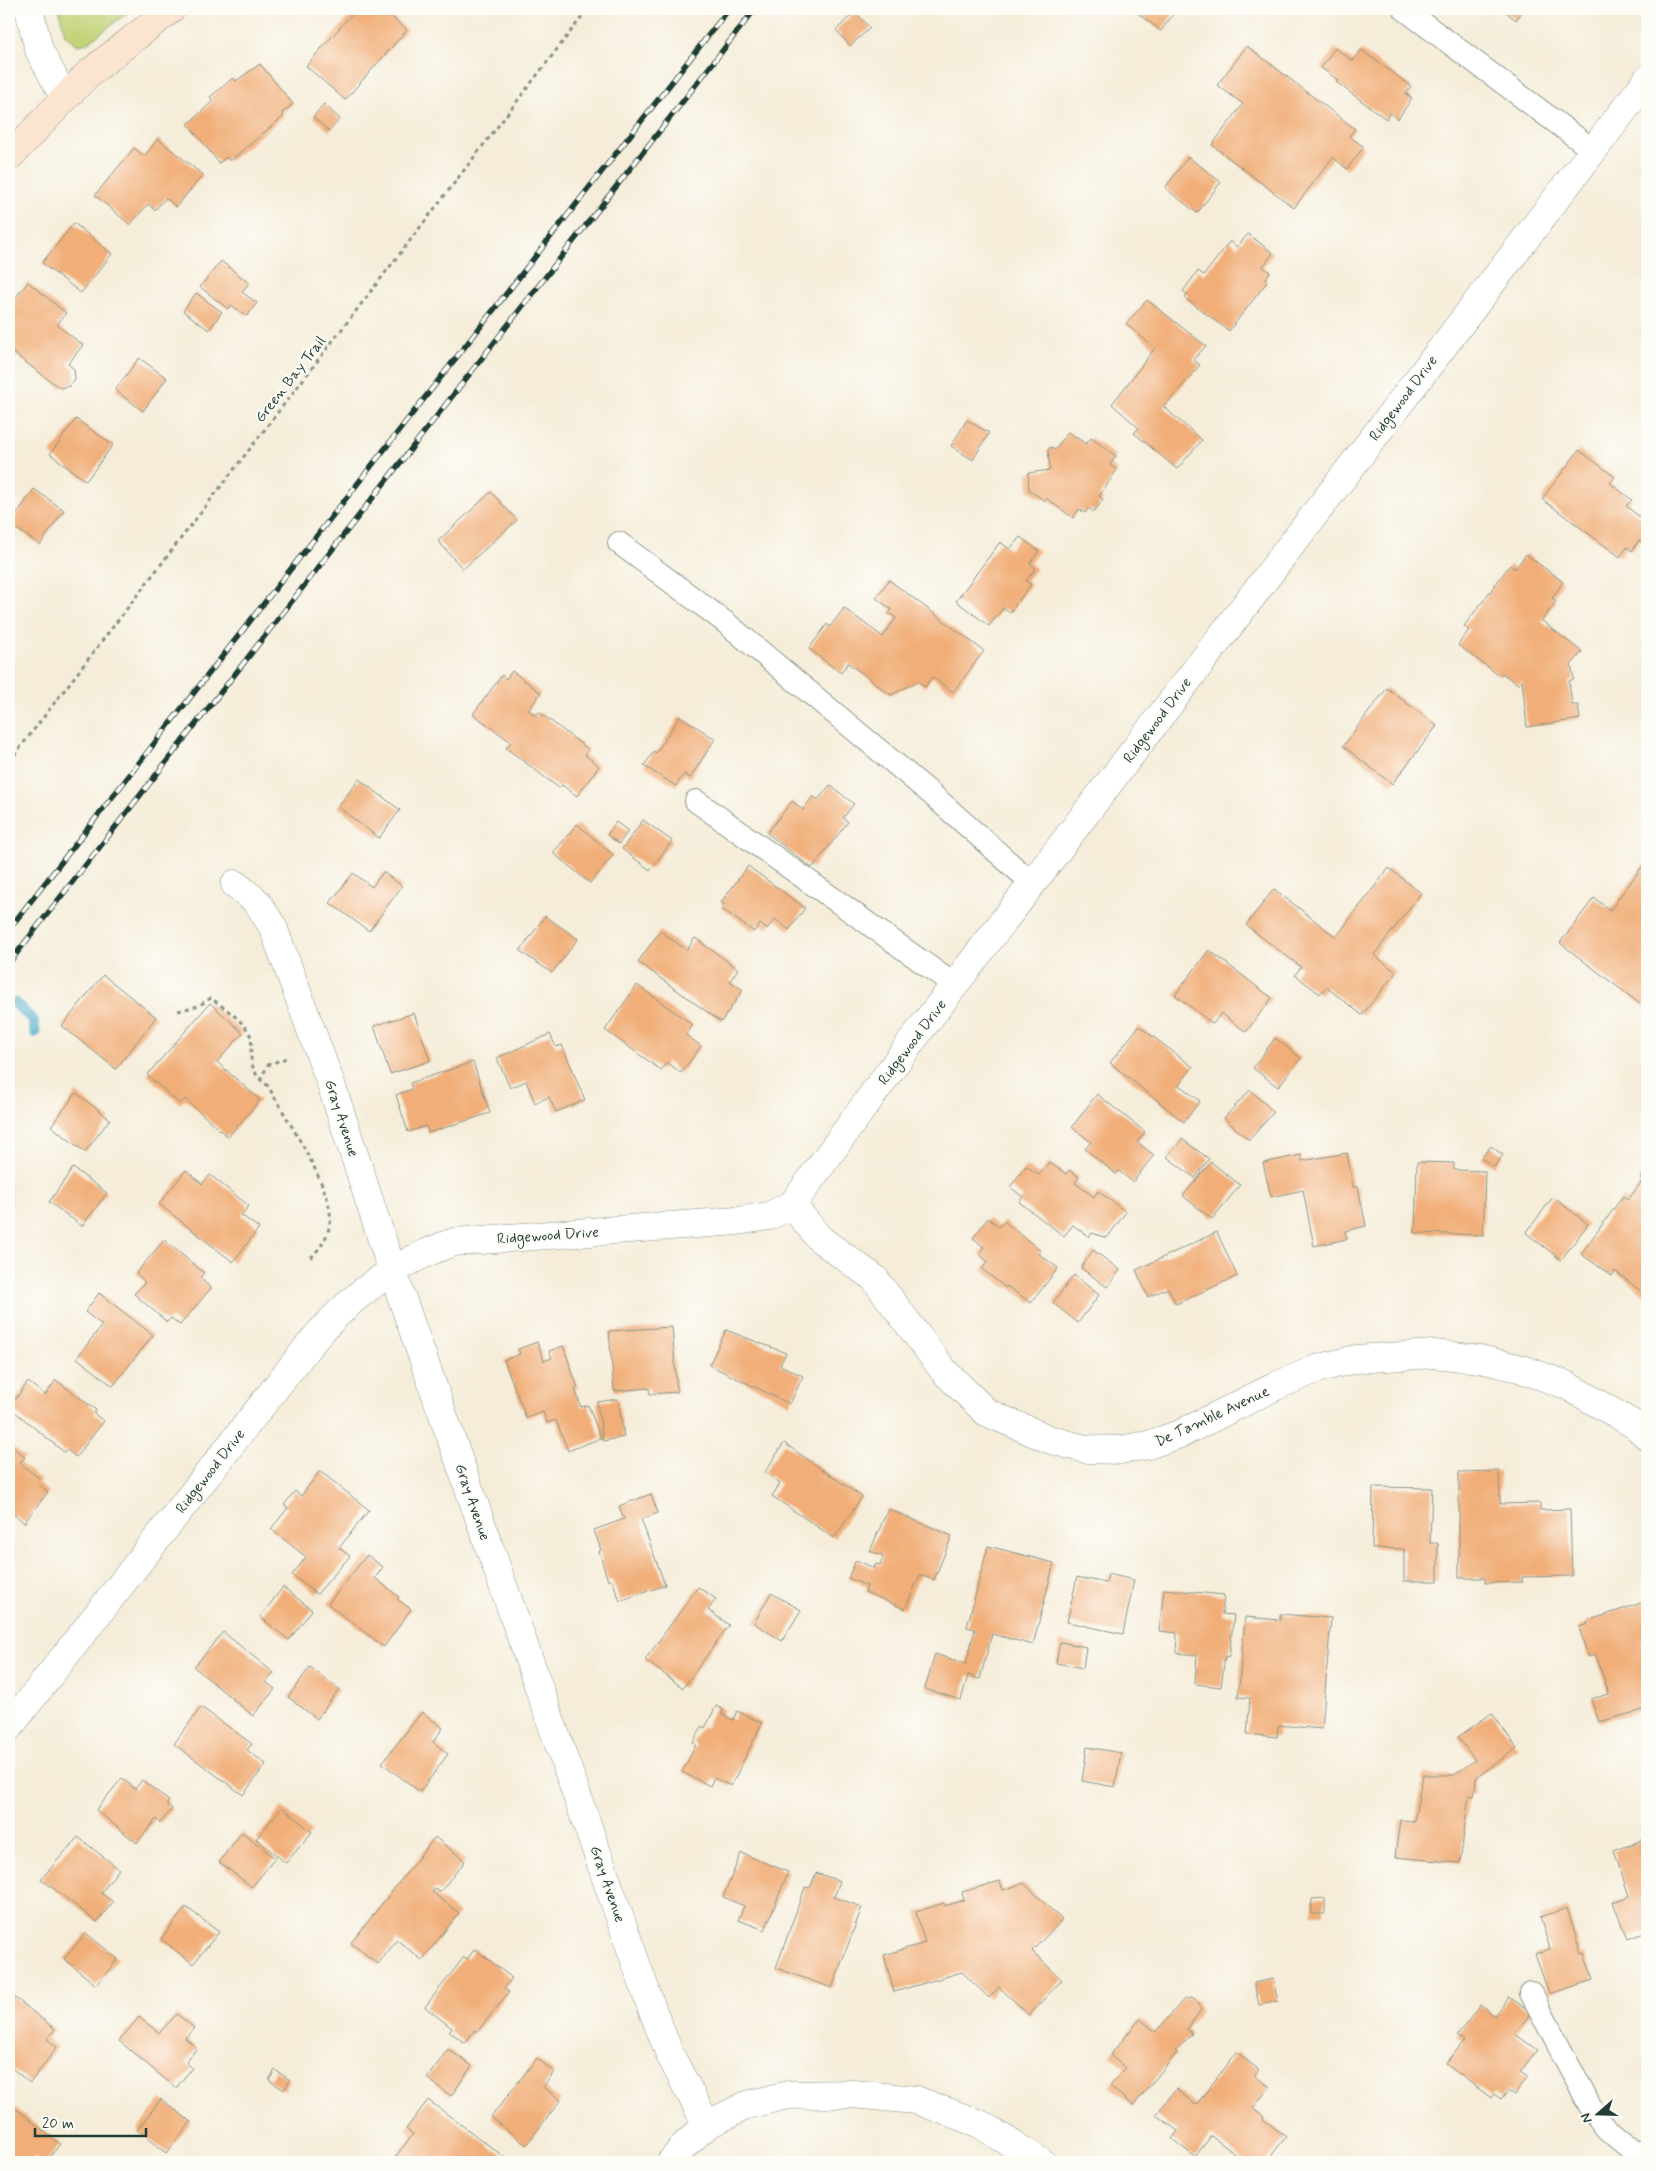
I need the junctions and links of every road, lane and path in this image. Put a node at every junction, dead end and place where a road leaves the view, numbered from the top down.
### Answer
1 (28, 9) edge
2 (171, 9) edge
3 (588, 9) edge
4 (1404, 9) edge
5 (1647, 80) edge
6 (64, 96) junction
7 (1593, 150) junction
8 (9, 157) edge
9 (619, 543) dead end
10 (9, 762) edge
11 (696, 801) dead end
12 (1032, 883) junction
13 (235, 884) dead end
14 (956, 986) junction
15 (178, 1011) dead end
16 (292, 1056) dead end
17 (260, 1080) junction
18 (792, 1205) junction
19 (310, 1259) dead end
20 (392, 1270) junction
21 (1647, 1436) edge
22 (9, 1727) edge
23 (1531, 1993) dead end
24 (707, 2125) junction
25 (671, 2162) edge
26 (1041, 2162) edge
27 (1646, 2162) edge

1 - 6 street
2 - 6 street
3 - 10 path, Green Bay Trail
4 - 7 lane
5 - 7 street, Ridgewood Drive
6 - 8 street
7 - 12 street, Ridgewood Drive
9 - 12 lane
11 - 14 lane
12 - 14 street, Ridgewood Drive
13 - 20 street, Gray Avenue
14 - 18 street, Ridgewood Drive
15 - 17 path
16 - 17 path
17 - 19 path
18 - 20 street, Ridgewood Drive
18 - 21 street, De Tamble Avenue
20 - 22 street, Ridgewood Drive
20 - 24 street, Gray Avenue
23 - 27 lane
24 - 25 street
24 - 26 street

